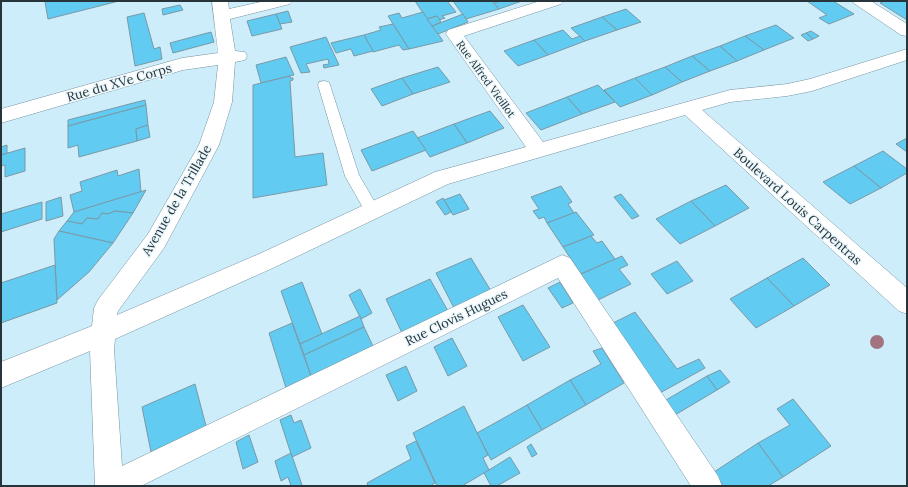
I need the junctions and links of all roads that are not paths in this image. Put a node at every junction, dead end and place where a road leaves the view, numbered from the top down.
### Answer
1 (285, 1) edge
2 (556, 1) edge
3 (860, 1) edge
4 (221, 8) edge
5 (907, 31) edge
6 (907, 54) edge
7 (233, 57) junction
8 (324, 85) dead end
9 (688, 108) junction
10 (1, 116) edge
11 (539, 151) junction
12 (372, 211) junction
13 (907, 303) edge
14 (103, 333) junction
15 (1, 375) edge
16 (110, 486) edge
17 (708, 486) edge

1 - 4 street
2 - 11 street, Rue Alfred Vieillot
3 - 5 street
4 - 7 street, Avenue de la Trillade
6 - 9 street
7 - 10 street, Rue du XVe Corps
7 - 14 street, Avenue de la Trillade
8 - 12 lane
9 - 11 street
9 - 13 street, Boulevard Louis Carpentras
11 - 12 street
12 - 14 street
14 - 15 street
14 - 16 street, Avenue de la Trillade
16 - 17 street, Rue Clovis Hugues

